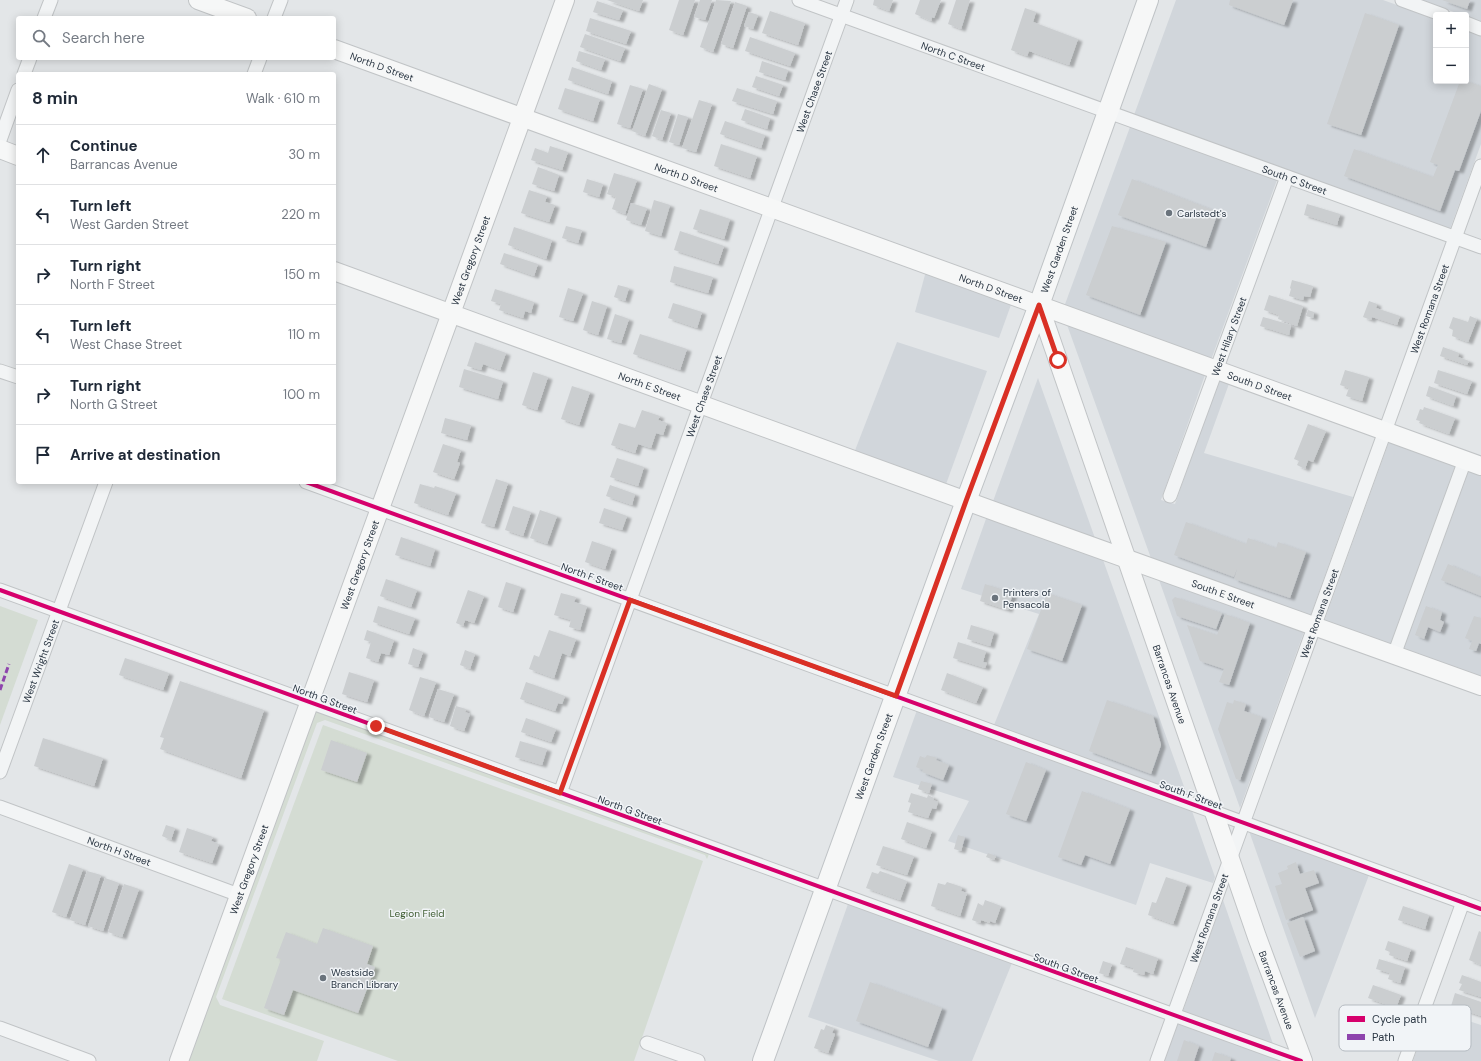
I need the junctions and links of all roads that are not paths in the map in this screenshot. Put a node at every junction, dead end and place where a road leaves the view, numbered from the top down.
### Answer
1 (51, 0) edge
2 (198, 0) edge
3 (281, 0) edge
4 (565, 0) edge
5 (799, 0) edge
6 (847, 0) edge
7 (1148, 0) edge
8 (1402, 0) edge
9 (1435, 12) edge
10 (841, 15) junction
11 (45, 16) edge
12 (242, 16) edge
13 (275, 16) edge
14 (1469, 24) edge
15 (1481, 29) edge
16 (336, 50) edge
17 (29, 60) edge
18 (259, 60) edge
19 (25, 72) edge
20 (255, 72) edge
21 (16, 96) edge
22 (1108, 112) junction
23 (522, 118) junction
24 (0, 140) edge
25 (0, 149) edge
26 (16, 155) edge
27 (1481, 166) edge
28 (1286, 177) junction
29 (771, 208) junction
30 (1455, 237) junction
31 (1481, 247) edge
32 (336, 272) edge
33 (1039, 305) junction
34 (451, 313) junction
35 (1216, 369) junction
36 (0, 371) edge
37 (16, 376) edge
38 (701, 404) junction
39 (1385, 431) junction
40 (1473, 463) edge
41 (105, 484) edge
42 (311, 484) edge
43 (1170, 496) dead end
44 (966, 501) junction
45 (380, 509) junction
46 (1126, 558) junction
47 (0, 590) edge
48 (630, 600) junction
49 (59, 611) junction
50 (1314, 626) junction
51 (1394, 655) junction
52 (1481, 686) edge
53 (896, 696) junction
54 (309, 702) junction
55 (0, 772) edge
56 (560, 793) junction
57 (0, 807) edge
58 (1215, 812) junction
59 (1243, 822) junction
60 (1231, 857) junction
61 (826, 889) junction
62 (239, 895) junction
63 (1463, 902) junction
64 (1481, 909) edge
65 (1426, 1005) edge
66 (1173, 1015) junction
67 (0, 1028) edge
68 (647, 1043) dead end
69 (1410, 1051) edge
70 (89, 1061) edge
71 (179, 1061) edge
72 (698, 1061) edge
73 (763, 1061) edge
74 (1156, 1061) edge
75 (1302, 1061) edge
76 (1406, 1061) edge

1 - 11 street
2 - 12 street
3 - 13 street
4 - 23 street, West Gregory Street
5 - 10 street, North C Street
6 - 10 street, West Chase Street
7 - 22 main road, West Garden Street
8 - 9 street
10 - 22 street, North C Street
10 - 29 street, West Chase Street
14 - 15 street
16 - 23 street, North D Street
17 - 19 street
18 - 20 street
21 - 24 street
22 - 28 street, South C Street
22 - 33 main road, West Garden Street
23 - 29 street, North D Street
23 - 34 street, West Gregory Street
25 - 26 street
27 - 30 street, West Romana Street
28 - 30 street, South C Street
28 - 35 street, West Hilary Street
29 - 33 street, North D Street
29 - 38 street, West Chase Street
30 - 31 street, South C Street
30 - 39 street, West Romana Street
32 - 34 street, North E Street
33 - 35 street, South D Street
33 - 44 main road, West Garden Street
33 - 46 street, Barrancas Avenue
34 - 38 street, North E Street
34 - 45 street, West Gregory Street
35 - 39 street, South D Street
35 - 43 street, West Hilary Street
36 - 37 street
38 - 44 street, North E Street
38 - 48 street, West Chase Street
39 - 40 street, South D Street
39 - 50 street, West Romana Street
40 - 51 street
41 - 49 street, West Wright Street
42 - 45 street, North F Street
44 - 46 street, South E Street
44 - 53 main road, West Garden Street
45 - 48 street, North F Street
45 - 54 street, West Gregory Street
46 - 50 street, South E Street
46 - 58 street, Barrancas Avenue
47 - 49 street, North G Street
48 - 53 street, North F Street
48 - 56 street, West Chase Street
49 - 54 street, North G Street
49 - 55 street, West Wright Street
50 - 51 street, South E Street
50 - 59 street, West Romana Street
51 - 52 street, South E Street
53 - 58 street, South F Street
53 - 61 main road, West Garden Street
54 - 56 street, North G Street
54 - 62 street, West Gregory Street
56 - 61 street, North G Street
57 - 62 street, North H Street
58 - 59 street, South F Street
58 - 60 street, Barrancas Avenue
59 - 60 street, West Romana Street
59 - 63 street, South F Street
60 - 66 street, West Romana Street
60 - 75 street, Barrancas Avenue
61 - 66 street, South G Street
61 - 73 main road, West Garden Street
62 - 71 street, West Gregory Street
63 - 64 street, South F Street
63 - 65 street
66 - 74 street, West Romana Street
66 - 75 street, South G Street
67 - 70 street
68 - 72 street
69 - 76 street

